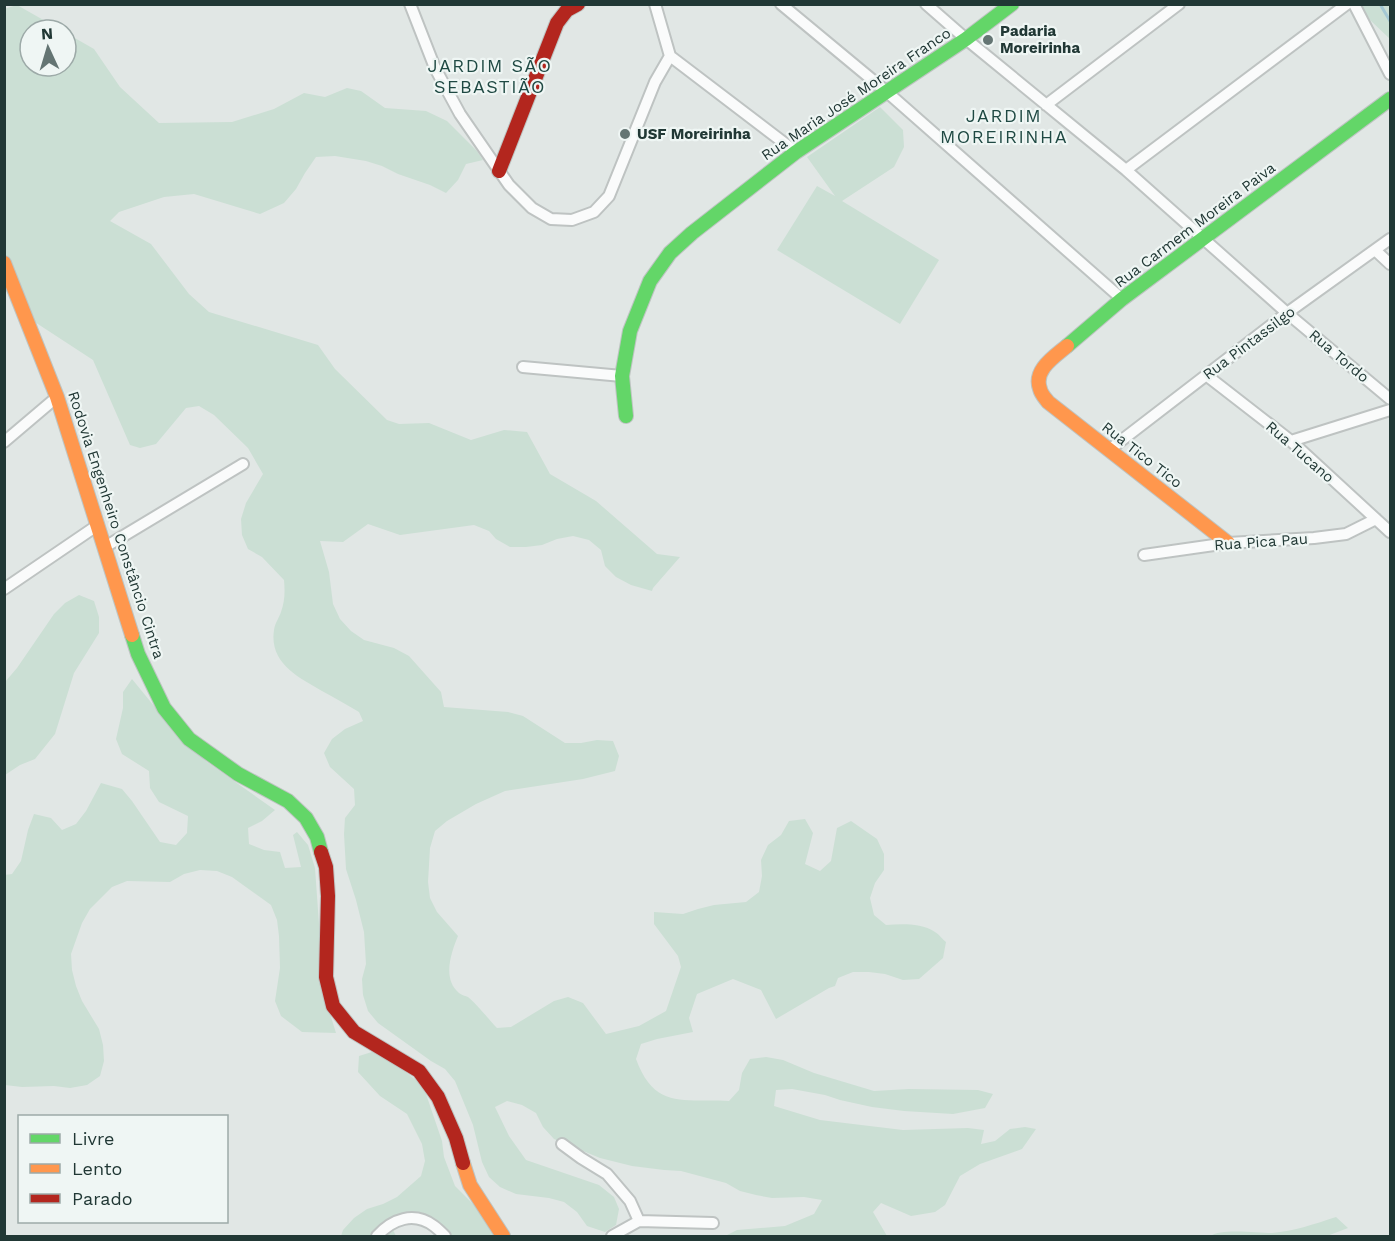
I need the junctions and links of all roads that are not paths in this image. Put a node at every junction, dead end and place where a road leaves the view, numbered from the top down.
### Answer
1 (410, 4) edge
2 (578, 4) edge
3 (655, 4) edge
4 (781, 4) edge
5 (926, 4) edge
6 (1012, 4) edge
7 (1179, 4) edge
8 (1347, 4) edge
9 (1354, 4) edge
10 (966, 39) junction
11 (670, 56) junction
12 (1390, 74) edge
13 (887, 92) junction
14 (1390, 99) edge
15 (1046, 105) junction
16 (481, 145) junction
17 (509, 146) junction
18 (796, 152) junction
19 (1126, 170) junction
20 (499, 171) junction
21 (1203, 239) junction
22 (1390, 239) edge
23 (1375, 250) junction
24 (4, 263) edge
25 (1390, 264) edge
26 (1122, 299) junction
27 (1287, 313) junction
28 (524, 367) dead end
29 (1206, 375) junction
30 (622, 376) junction
31 (1040, 390) joint
32 (57, 397) junction
33 (1390, 399) edge
34 (1390, 410) edge
35 (626, 416) dead end
36 (1291, 441) junction
37 (4, 442) edge
38 (1109, 450) junction
39 (243, 464) dead end
40 (1376, 519) junction
41 (98, 525) junction
42 (1390, 532) edge
43 (1228, 543) junction
44 (105, 547) junction
45 (1144, 555) dead end
46 (4, 589) edge
47 (562, 1144) dead end
48 (639, 1221) junction
49 (713, 1224) dead end
50 (377, 1236) edge
51 (445, 1236) edge
52 (503, 1236) edge
53 (612, 1236) edge

1 - 16 street
2 - 17 street
3 - 11 street
4 - 13 street
5 - 10 street, Rua Tordo
6 - 10 street, Rua Maria José Moreira Franco
7 - 15 street
8 - 19 street
9 - 12 street
10 - 13 street, Rua Maria José Moreira Franco
10 - 15 street, Rua Tordo
11 - 18 street
11 - 20 street
13 - 18 street, Rua Maria José Moreira Franco
13 - 26 street
14 - 21 street, Rua Carmem Moreira Paiva
15 - 19 street, Rua Tordo
16 - 17 street
16 - 20 street
17 - 20 street
18 - 30 street, Rua Maria José Moreira Franco
19 - 21 street, Rua Tordo
21 - 26 street, Rua Carmem Moreira Paiva
21 - 27 street, Rua Tordo
22 - 23 street, Rua Pintassilgo
23 - 25 street
23 - 27 street, Rua Pintassilgo
24 - 32 street, Rodovia Engenheiro Constâncio Cintra
26 - 31 street, Rua Carmem Moreira Paiva
27 - 29 street, Rua Pintassilgo
27 - 33 street, Rua Tordo
28 - 30 street
29 - 36 street, Rua Tucano
29 - 38 street, Rua Pintassilgo
30 - 35 street, Rua Maria José Moreira Franco
31 - 38 street, Rua Tico Tico
32 - 37 street
32 - 41 street, Rodovia Engenheiro Constâncio Cintra
34 - 36 street
36 - 40 street, Rua Tucano
38 - 43 street, Rua Tico Tico
39 - 44 street
40 - 42 street, Rua Tucano
40 - 43 street, Rua Pica Pau
41 - 44 street, Rodovia Engenheiro Constâncio Cintra
41 - 46 street
43 - 45 street, Rua Pica Pau
44 - 52 street, Rodovia Engenheiro Constâncio Cintra
47 - 48 street
48 - 49 street
48 - 53 street
50 - 51 street

